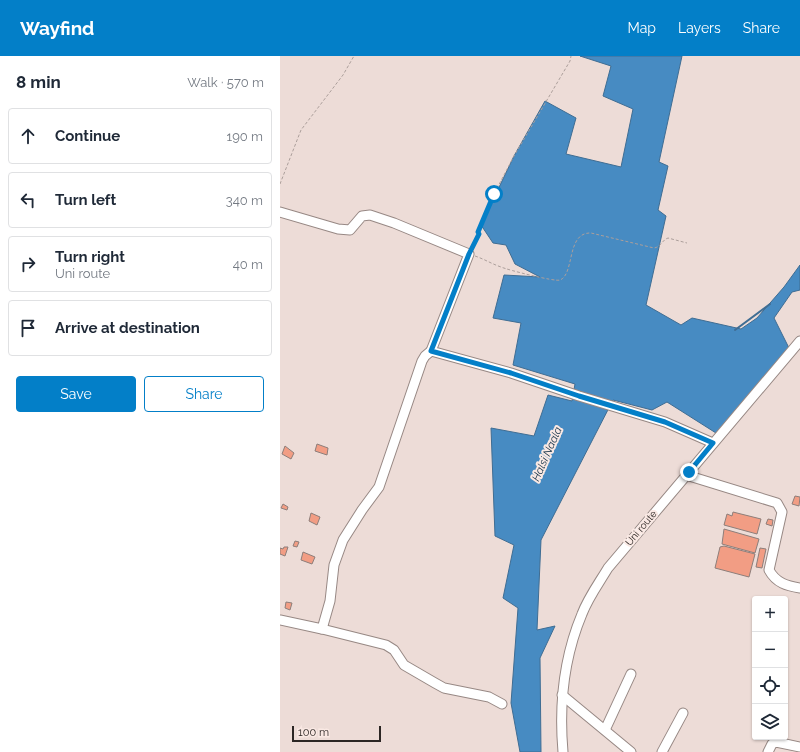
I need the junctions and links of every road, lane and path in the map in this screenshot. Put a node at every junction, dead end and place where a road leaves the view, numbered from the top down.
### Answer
1 (354, 56) edge
2 (571, 56) edge
3 (280, 184) edge
4 (280, 212) edge
5 (687, 243) dead end
6 (469, 254) junction
7 (800, 341) edge
8 (431, 351) junction
9 (713, 443) junction
10 (686, 475) junction
11 (800, 588) edge
12 (280, 620) edge
13 (322, 629) junction
14 (631, 674) dead end
15 (562, 695) junction
16 (502, 704) dead end
17 (683, 713) dead end
18 (605, 730) junction
19 (800, 747) edge
20 (563, 752) edge
21 (631, 752) edge
22 (662, 752) edge
23 (768, 752) edge

1 - 3 path
2 - 6 path
4 - 6 street
5 - 6 path
6 - 8 street
7 - 9 street, Uni route
8 - 9 street
8 - 13 street
9 - 10 street, Uni route
10 - 11 street
10 - 15 street, Uni route
12 - 13 street
13 - 16 street
14 - 18 street
15 - 18 street
15 - 20 street, Uni route
17 - 22 street
18 - 21 street
19 - 23 street

